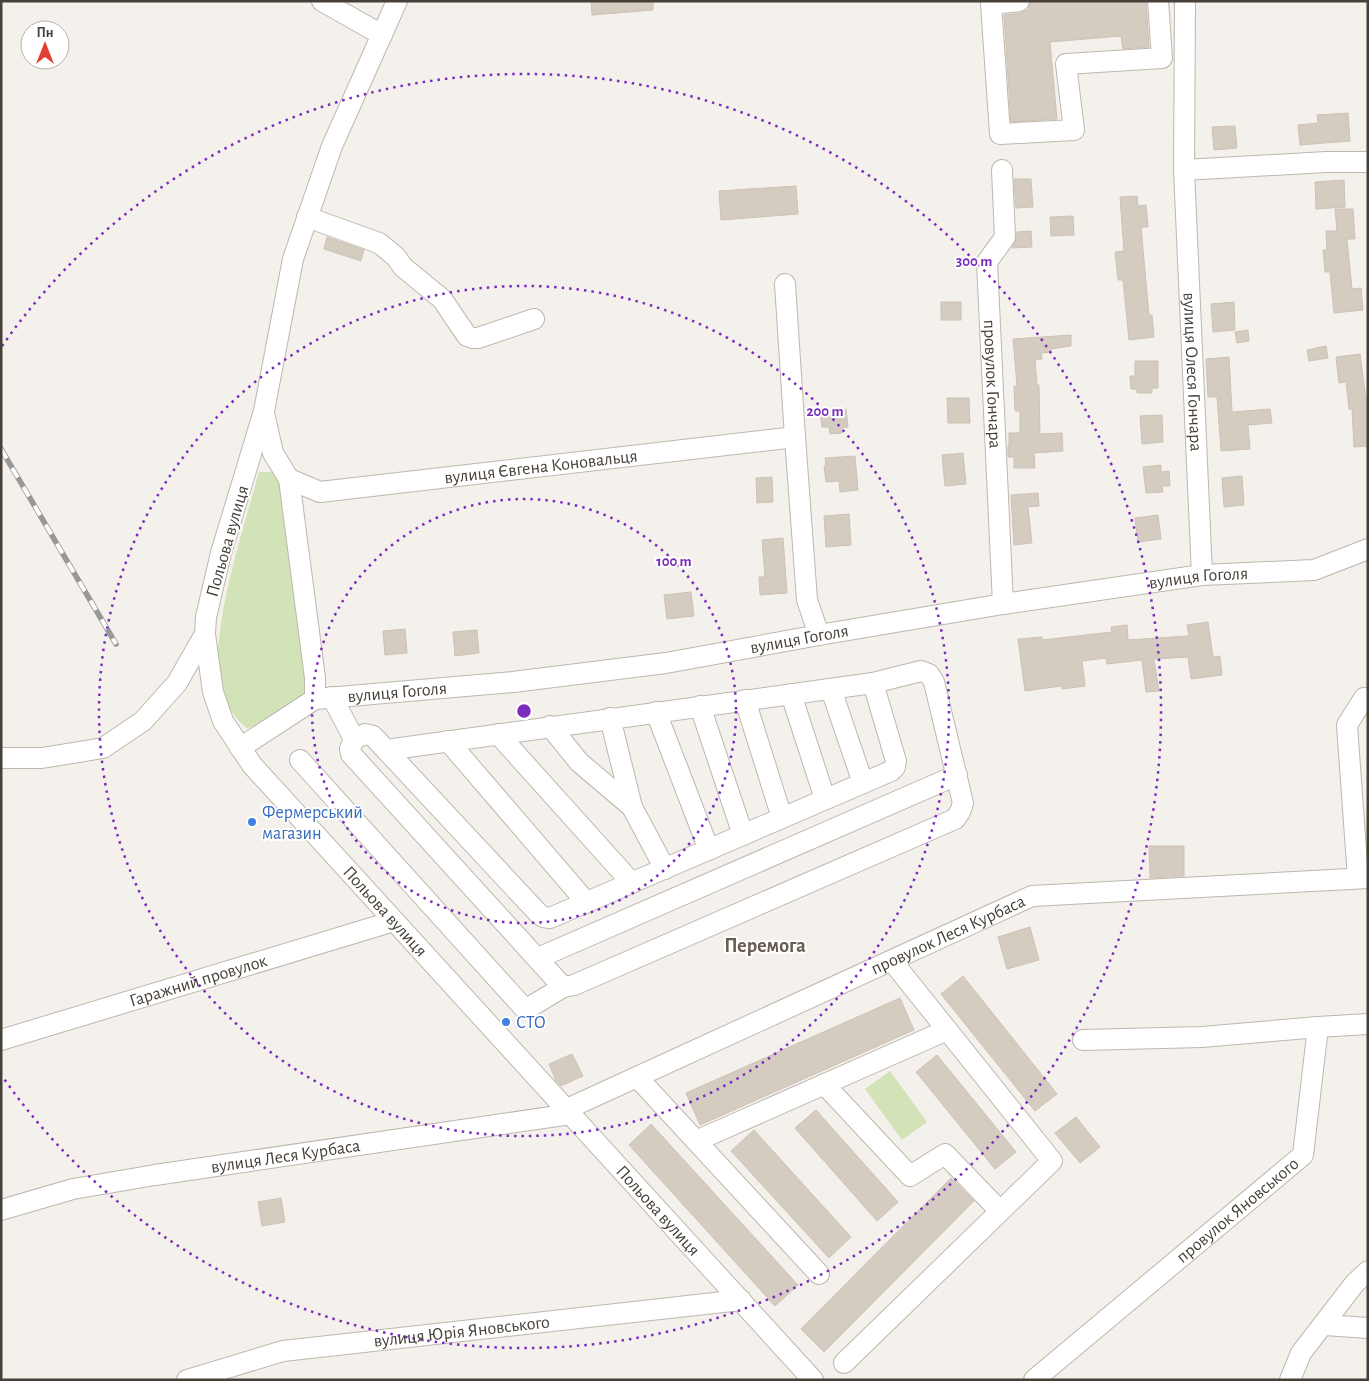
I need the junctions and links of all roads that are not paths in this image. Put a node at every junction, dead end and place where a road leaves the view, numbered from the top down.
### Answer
1 (322, 1) edge
2 (397, 1) edge
3 (1019, 1) edge
4 (1158, 1) edge
5 (1185, 1) edge
6 (382, 35) junction
7 (1368, 162) edge
8 (1002, 170) dead end
9 (1184, 170) junction
10 (307, 217) junction
11 (785, 284) dead end
12 (534, 319) dead end
13 (264, 411) junction
14 (795, 437) junction
15 (290, 479) junction
16 (1368, 549) edge
17 (1202, 575) junction
18 (1003, 604) junction
19 (205, 634) junction
20 (818, 635) junction
21 (873, 683) junction
22 (831, 689) junction
23 (791, 694) junction
24 (324, 698) junction
25 (1368, 698) edge
26 (745, 700) junction
27 (700, 706) junction
28 (656, 712) junction
29 (610, 718) junction
30 (550, 726) junction
31 (498, 734) junction
32 (354, 739) junction
33 (448, 741) junction
34 (240, 748) junction
35 (386, 750) junction
36 (1, 758) edge
37 (300, 760) dead end
38 (957, 775) junction
39 (863, 783) junction
40 (826, 799) junction
41 (632, 807) junction
42 (782, 818) junction
43 (742, 835) junction
44 (709, 850) junction
45 (664, 869) junction
46 (1363, 878) edge
47 (632, 883) junction
48 (586, 903) junction
49 (394, 921) junction
50 (538, 958) junction
51 (892, 961) junction
52 (563, 987) junction
53 (1368, 1024) edge
54 (1318, 1027) junction
55 (947, 1030) junction
56 (1, 1040) edge
57 (1082, 1040) dead end
58 (637, 1077) junction
59 (824, 1084) junction
60 (569, 1111) junction
61 (696, 1141) junction
62 (1, 1210) edge
63 (1000, 1211) junction
64 (1368, 1271) edge
65 (818, 1274) dead end
66 (740, 1300) junction
67 (1325, 1325) junction
68 (1368, 1328) edge
69 (844, 1363) dead end
70 (187, 1380) edge
71 (813, 1380) edge
72 (1034, 1380) edge
73 (1290, 1380) edge

1 - 6 street
2 - 6 street, Польова вулиця
3 - 4 street
5 - 9 street, вулиця Олеся Гончара
6 - 10 street, Польова вулиця
7 - 9 street
8 - 18 street, провулок Гончара
9 - 17 street, вулиця Олеся Гончара
10 - 12 street
10 - 13 street, Польова вулиця
11 - 14 street
13 - 15 street
13 - 19 street, Польова вулиця
14 - 15 street, вулиця Євгена Коновальця
14 - 20 street
15 - 24 street
16 - 17 street, вулиця Гоголя
17 - 18 street, вулиця Гоголя
18 - 20 street, вулиця Гоголя
19 - 34 street, Польова вулиця
19 - 36 street
20 - 24 street, вулиця Гоголя
21 - 22 street
21 - 38 street
21 - 39 street
22 - 23 street
22 - 39 street
23 - 26 street
23 - 40 street
24 - 32 street
24 - 34 street, вулиця Гоголя
25 - 46 street, провулок Леся Курбаса
26 - 27 street
26 - 42 street
27 - 28 street
27 - 43 street
28 - 29 street
28 - 44 street
29 - 30 street
29 - 41 street
30 - 31 street
30 - 41 street
31 - 33 street
31 - 47 street
32 - 35 street
32 - 50 street
33 - 35 street
33 - 48 street
34 - 49 street, Польова вулиця
35 - 48 street
37 - 52 street
38 - 50 street
38 - 52 street
39 - 40 street
40 - 42 street
41 - 45 street
42 - 43 street
43 - 44 street
44 - 45 street
45 - 47 street
46 - 51 street, провулок Леся Курбаса
47 - 48 street
49 - 56 street, Гаражний провулок
49 - 60 street, Польова вулиця
50 - 52 street
51 - 55 street
51 - 58 street, провулок Леся Курбаса
53 - 54 street
54 - 57 street
54 - 72 street, провулок Яновського
55 - 59 street
55 - 63 street
58 - 60 street, провулок Леся Курбаса
58 - 61 street
59 - 61 street
59 - 63 street
60 - 62 street, вулиця Леся Курбаса
60 - 66 street, Польова вулиця
61 - 65 street
63 - 69 street
64 - 67 street
66 - 70 street, вулиця Юрія Яновського
66 - 71 street, Польова вулиця
67 - 68 street
67 - 73 street

